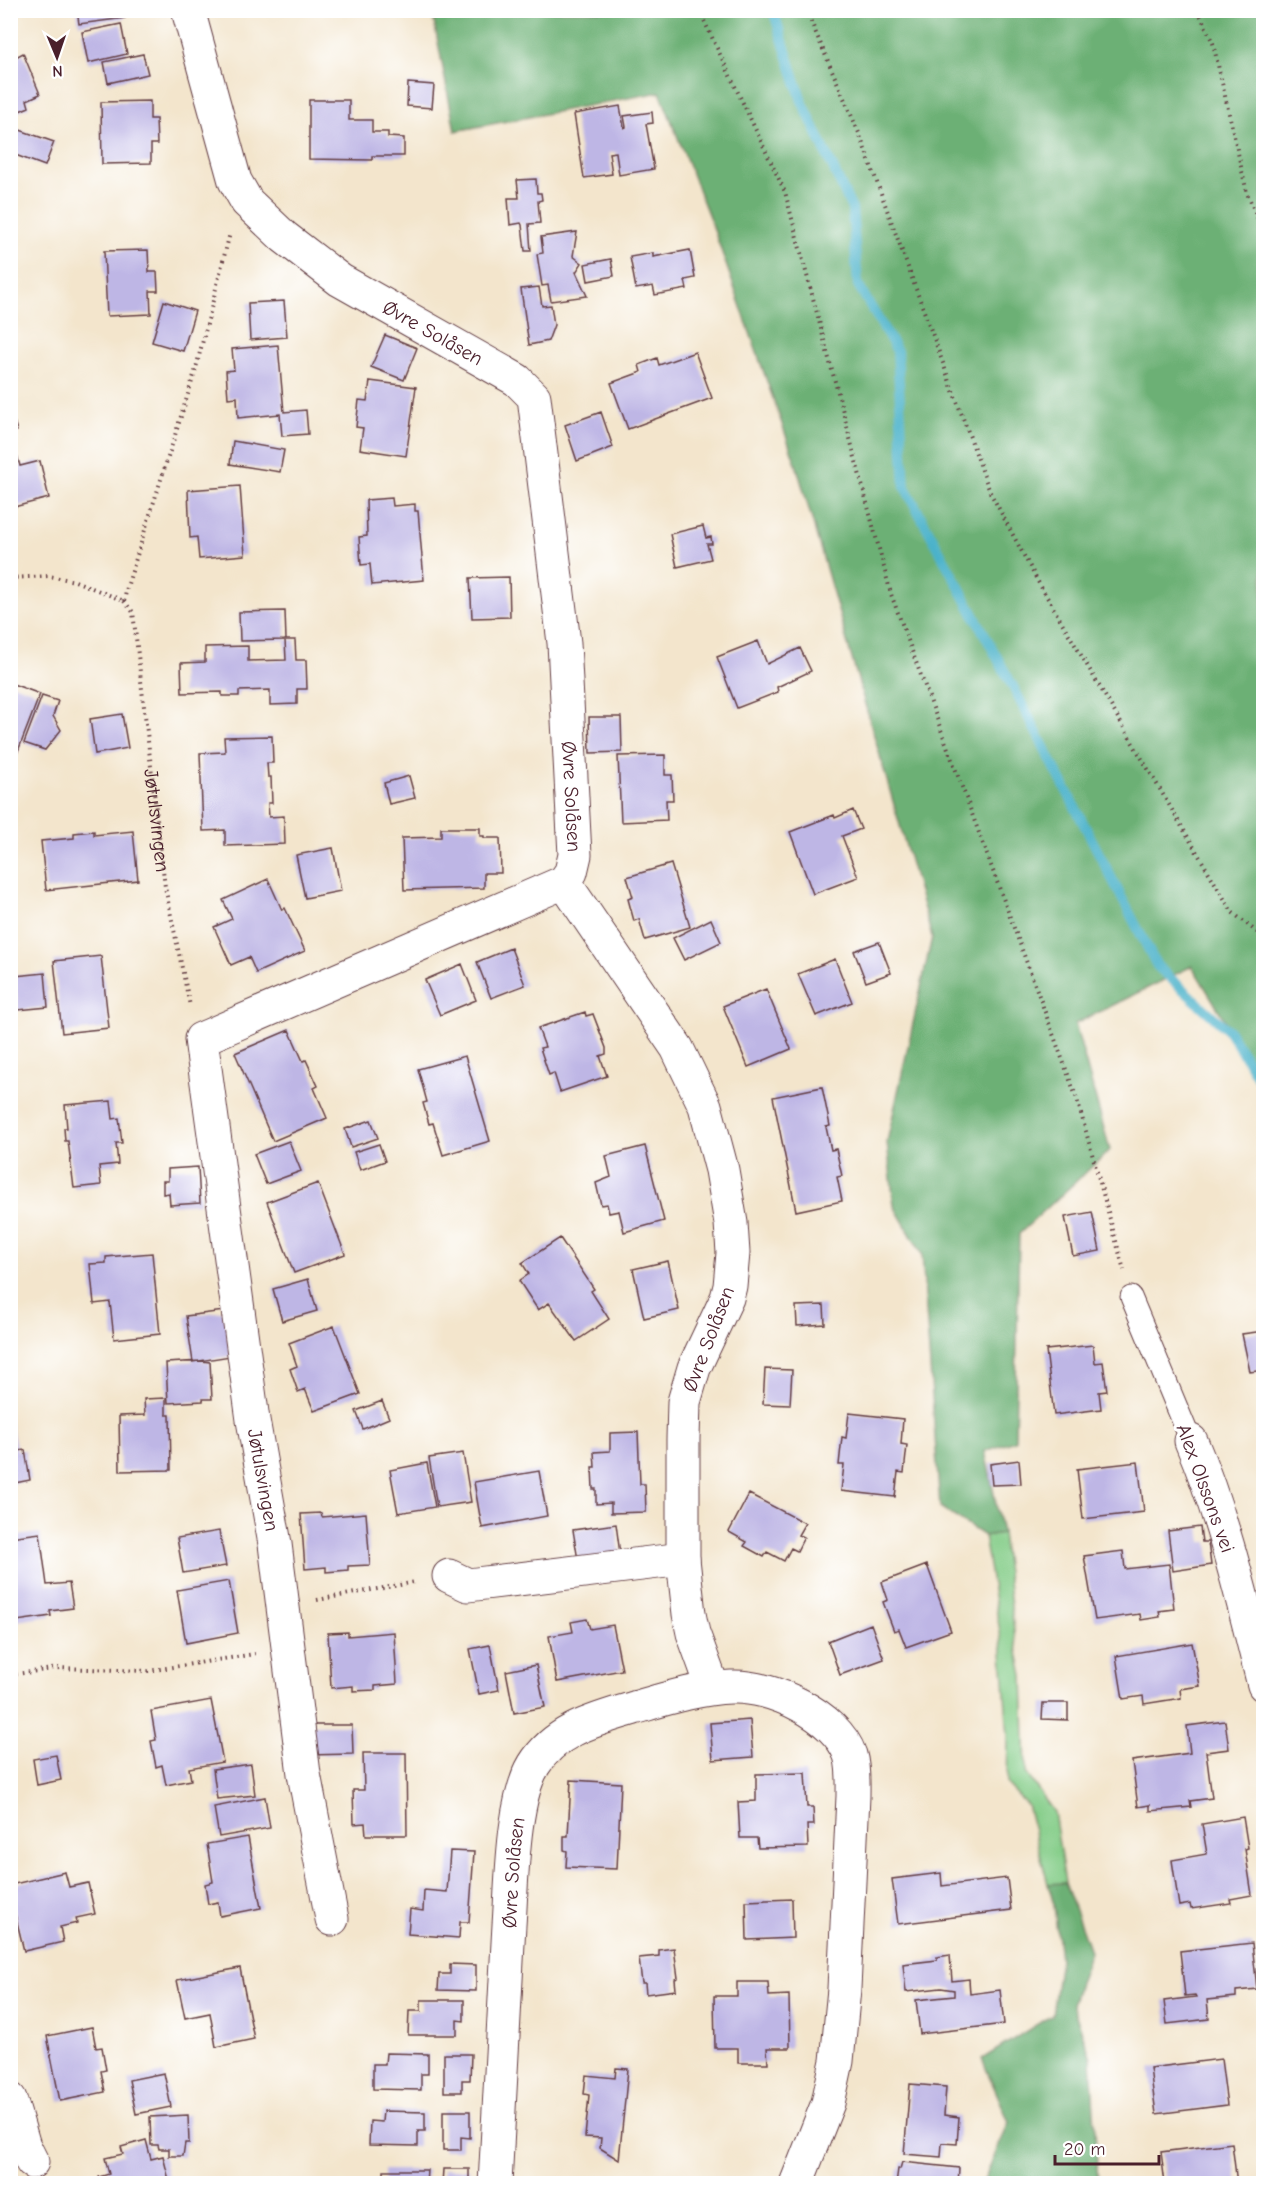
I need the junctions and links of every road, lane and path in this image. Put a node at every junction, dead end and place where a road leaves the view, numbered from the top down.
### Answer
1 (188, 10) edge
2 (699, 10) edge
3 (806, 10) edge
4 (1198, 10) edge
5 (247, 202) junction
6 (1263, 234) edge
7 (10, 578) edge
8 (124, 601) junction
9 (564, 882) junction
10 (1263, 938) edge
11 (201, 1039) junction
12 (1131, 1297) joint
13 (1191, 1441) joint
14 (683, 1559) junction
15 (449, 1576) joint
16 (283, 1607) junction
17 (288, 1648) junction
18 (10, 1675) edge
19 (1263, 1685) edge
20 (713, 1688) junction
21 (332, 1918) dead end
22 (10, 2099) edge
23 (32, 2162) dead end
24 (495, 2184) edge
25 (796, 2184) edge

1 - 5 street, Øvre Solåsen
2 - 12 path
3 - 10 path
4 - 6 path
5 - 8 path
5 - 9 street, Øvre Solåsen
7 - 8 path
8 - 11 path, Jøtulsvingen
9 - 11 street
9 - 14 street, Øvre Solåsen
11 - 16 street, Jøtulsvingen
12 - 13 lane, Alex Olssons vei
13 - 19 street, Alex Olssons vei
14 - 15 street
14 - 20 street, Øvre Solåsen
15 - 16 path
16 - 17 street, Jøtulsvingen
17 - 18 path
17 - 21 street, Jøtulsvingen
20 - 24 street, Øvre Solåsen
20 - 25 street, Øvre Solåsen
22 - 23 street

